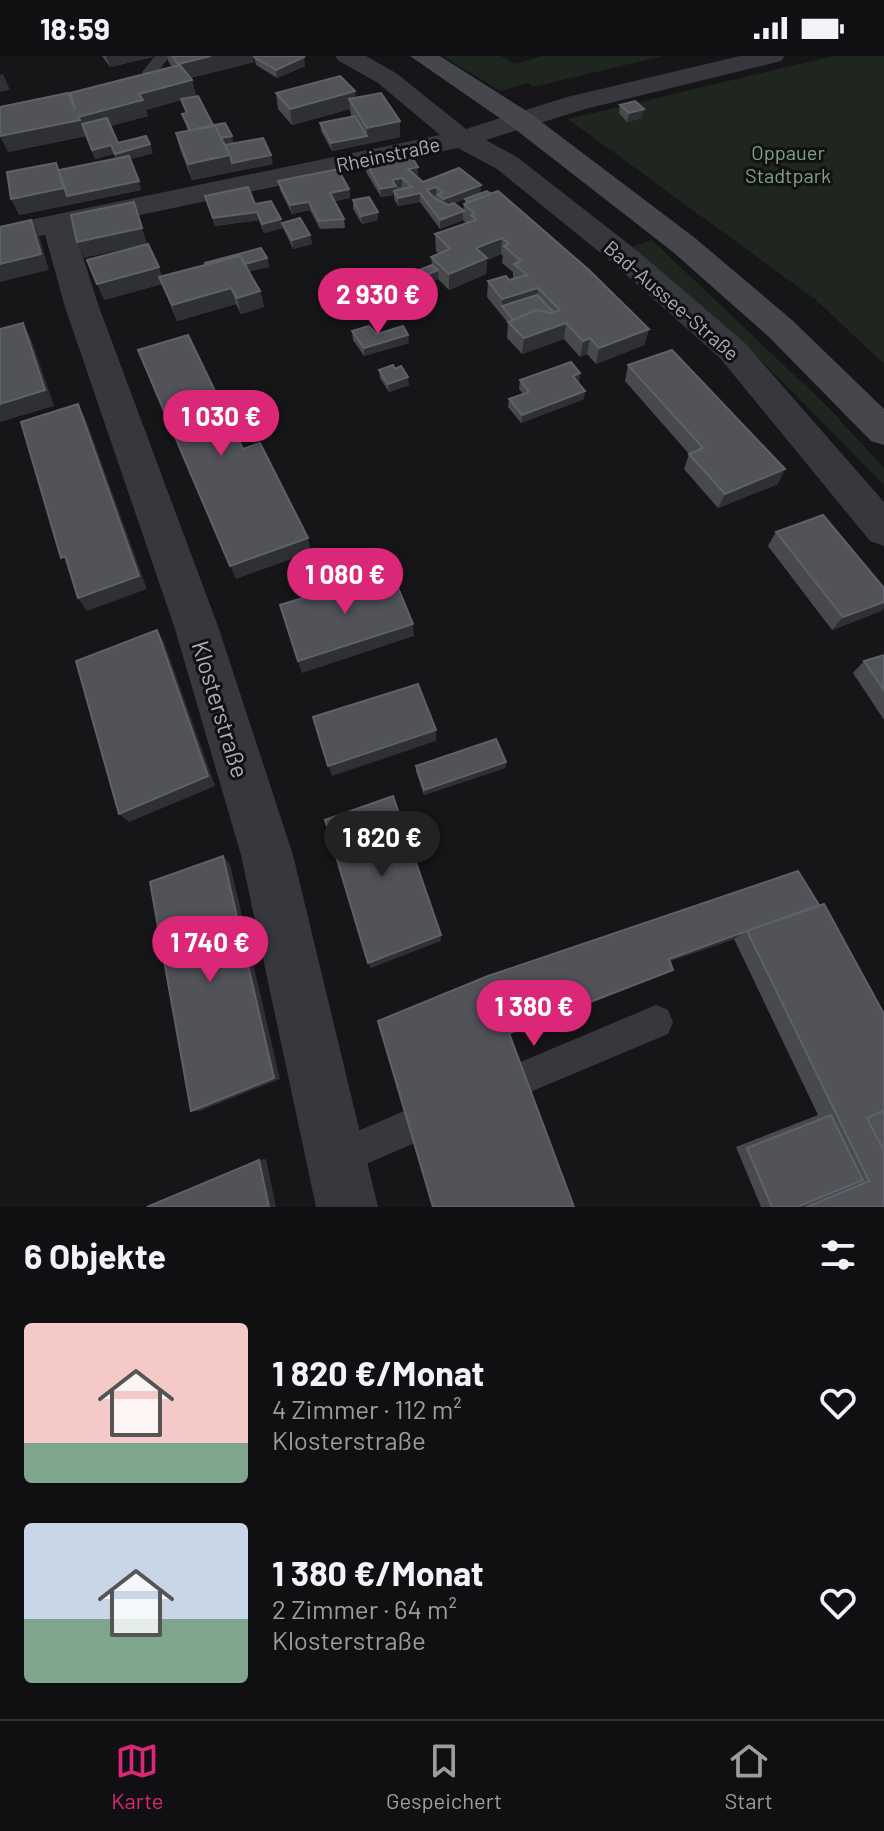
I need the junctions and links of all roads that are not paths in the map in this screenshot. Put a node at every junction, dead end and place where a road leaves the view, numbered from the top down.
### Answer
1 (163, 56) edge
2 (348, 56) edge
3 (423, 56) edge
4 (772, 56) edge
5 (150, 72) edge
6 (521, 120) junction
7 (462, 139) junction
8 (57, 222) junction
9 (0, 235) edge
10 (884, 431) edge
11 (884, 530) edge
12 (656, 1022) dead end
13 (523, 1078) edge
14 (411, 1126) edge
15 (336, 1159) junction
16 (347, 1207) edge

1 - 5 lane
2 - 7 street, Bad-Aussee-Straße
3 - 6 street
4 - 6 street, Rheinstraße
6 - 7 street, Rheinstraße
6 - 10 street
7 - 8 street, Rheinstraße
7 - 11 street, Bad-Aussee-Straße
8 - 9 street, Rheinstraße
8 - 15 street, Klosterstraße
12 - 13 lane
14 - 15 lane
15 - 16 street, Klosterstraße

